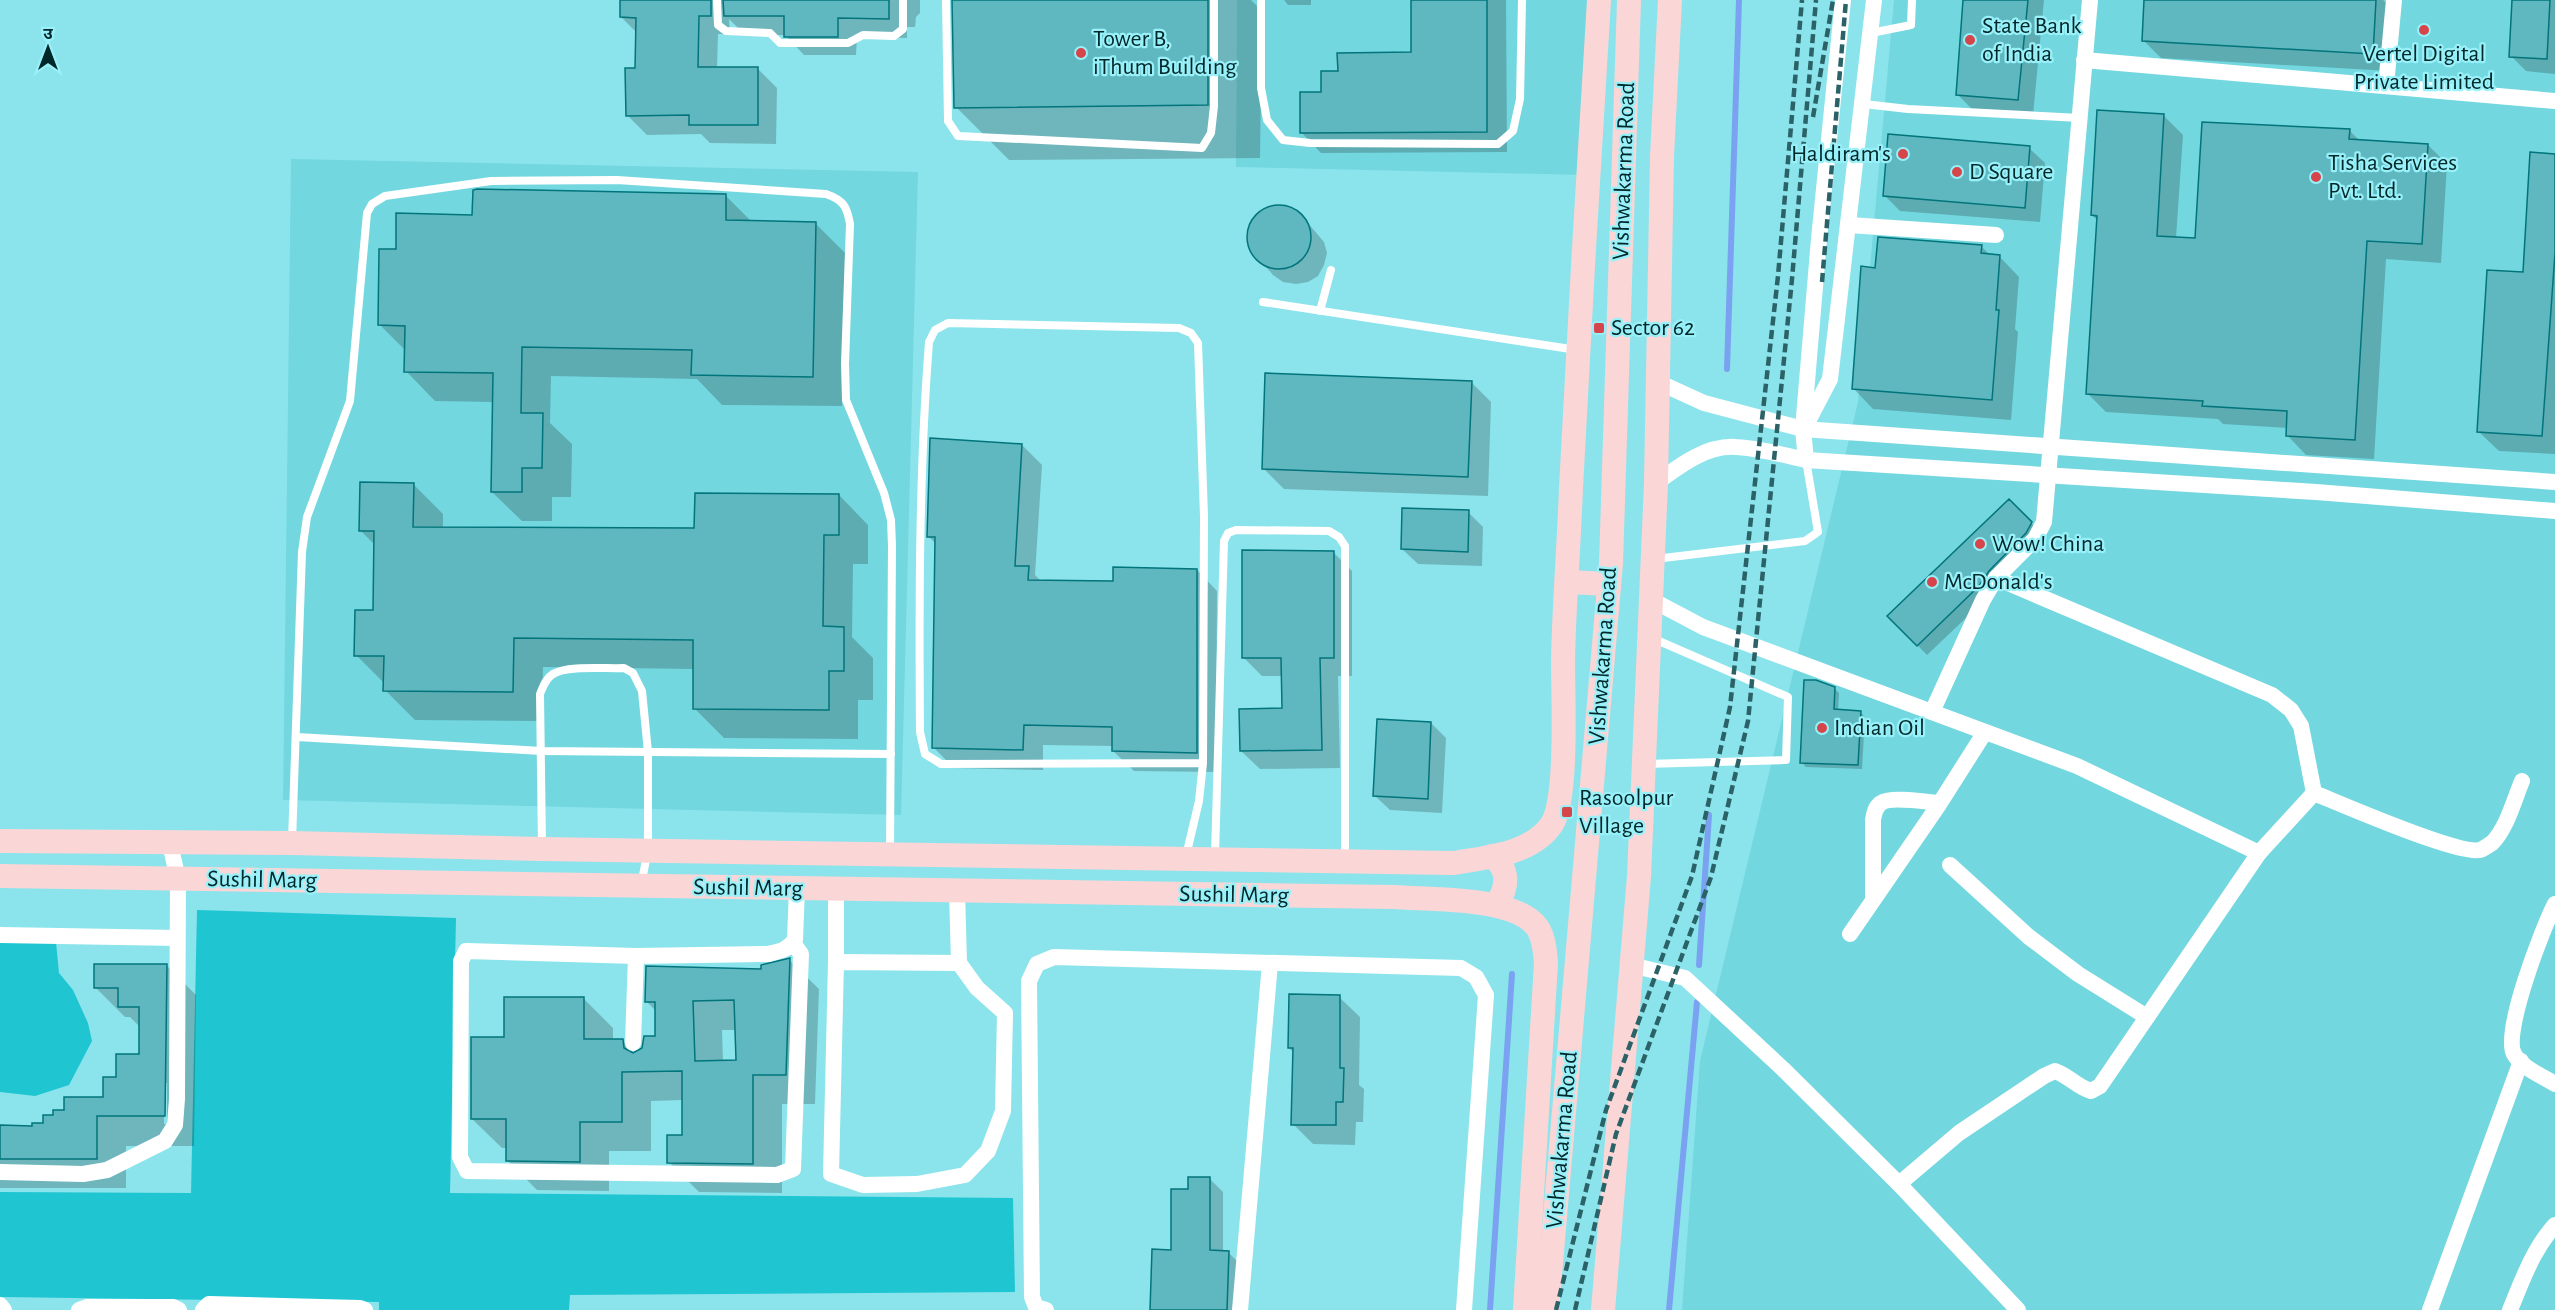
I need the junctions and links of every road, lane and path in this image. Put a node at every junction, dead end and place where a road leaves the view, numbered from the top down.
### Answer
1 (717, 0) edge
2 (903, 0) edge
3 (946, 0) edge
4 (1214, 0) edge
5 (1261, 0) edge
6 (1522, 0) edge
7 (1599, 0) edge
8 (1629, 0) edge
9 (1670, 0) edge
10 (1843, 0) edge
11 (1874, 0) edge
12 (1912, 0) edge
13 (2090, 0) edge
14 (2394, 0) edge
15 (1871, 33) junction
16 (2084, 60) junction
17 (1628, 72) junction
18 (1666, 74) junction
19 (2386, 86) junction
20 (2555, 101) edge
21 (1864, 104) junction
22 (2080, 118) junction
23 (1625, 154) junction
24 (1662, 156) junction
25 (1849, 225) junction
26 (1996, 235) dead end
27 (1331, 270) dead end
28 (1263, 302) dead end
29 (1320, 311) junction
30 (1578, 350) junction
31 (1658, 382) junction
32 (1803, 429) junction
33 (2051, 446) junction
34 (1806, 459) junction
35 (2049, 475) junction
36 (2555, 482) edge
37 (1656, 483) junction
38 (2555, 511) edge
39 (1652, 560) junction
40 (1996, 578) junction
41 (1567, 582) junction
42 (1609, 584) junction
43 (1650, 599) junction
44 (1649, 636) junction
45 (1932, 712) junction
46 (1985, 732) junction
47 (297, 737) junction
48 (541, 751) junction
49 (648, 752) junction
50 (891, 754) junction
51 (1203, 763) junction
52 (1643, 764) junction
53 (1594, 775) junction
54 (2522, 781) dead end
55 (2314, 793) junction
56 (1940, 803) junction
57 (1559, 808) junction
58 (0, 841) edge
59 (170, 843) junction
60 (292, 843) junction
61 (542, 849) junction
62 (648, 850) junction
63 (2259, 852) junction
64 (890, 854) junction
65 (1492, 856) junction
66 (1185, 859) junction
67 (1215, 860) junction
68 (1344, 861) junction
69 (1950, 865) dead end
70 (0, 876) edge
71 (178, 879) junction
72 (641, 886) junction
73 (797, 888) junction
74 (836, 889) junction
75 (957, 891) junction
76 (1874, 897) junction
77 (1496, 904) junction
78 (2555, 904) edge
79 (1850, 934) dead end
80 (0, 935) edge
81 (177, 938) junction
82 (793, 943) junction
83 (636, 956) junction
84 (836, 962) junction
85 (959, 963) junction
86 (1270, 963) junction
87 (1631, 965) junction
88 (2147, 1017) junction
89 (633, 1043) dead end
90 (2521, 1061) junction
91 (2555, 1084) edge
92 (0, 1173) edge
93 (1899, 1184) junction
94 (1531, 1213) junction
95 (1556, 1214) junction
96 (2555, 1225) edge
97 (0, 1305) edge
98 (293, 1308) edge
99 (4, 1310) edge
100 (80, 1310) edge
101 (179, 1310) edge
102 (203, 1310) edge
103 (366, 1310) edge
104 (1046, 1310) edge
105 (1240, 1310) edge
106 (1464, 1310) edge
107 (1525, 1310) edge
108 (1547, 1310) edge
109 (1603, 1310) edge
110 (2018, 1310) edge
111 (2430, 1310) edge
112 (2510, 1310) edge

1 - 2 lane
3 - 4 lane
5 - 6 lane
7 - 30 street
8 - 17 street, Vishwakarma Road
9 - 18 street, Vishwakarma Road
10 - 32 street
11 - 15 street
12 - 15 lane
13 - 16 street
14 - 19 street
15 - 21 street
16 - 19 street
16 - 22 street
17 - 18 street
17 - 23 street, Vishwakarma Road
18 - 24 street, Vishwakarma Road
19 - 20 street
21 - 22 lane
21 - 25 street
22 - 33 street
23 - 24 street
23 - 42 street, Vishwakarma Road
24 - 31 street, Vishwakarma Road
25 - 26 street
25 - 32 street
27 - 29 lane
28 - 29 lane
29 - 30 lane
30 - 41 street
31 - 32 street
31 - 37 street, Vishwakarma Road
32 - 33 street
32 - 34 street
33 - 35 street
33 - 36 street
34 - 35 street
34 - 37 street
34 - 39 lane
35 - 38 street
35 - 40 street
37 - 39 street, Vishwakarma Road
39 - 43 street, Vishwakarma Road
40 - 45 street
40 - 55 street
41 - 42 street
41 - 57 street
42 - 53 street, Vishwakarma Road
43 - 44 street, Vishwakarma Road
43 - 45 street
44 - 52 street, Vishwakarma Road
44 - 52 lane
45 - 46 street
46 - 56 street
46 - 63 street
47 - 48 lane
47 - 50 lane
47 - 60 lane
48 - 49 lane
48 - 49 lane
48 - 61 lane
49 - 50 lane
49 - 62 lane
50 - 64 lane
51 - 51 lane
51 - 66 lane
52 - 87 street, Vishwakarma Road
53 - 57 street, Sushil Marg
53 - 95 street, Vishwakarma Road
54 - 55 street
55 - 63 street
56 - 76 street
56 - 76 street
57 - 65 street, Sushil Marg
58 - 59 street, Sushil Marg
59 - 60 street, Sushil Marg
59 - 71 street
60 - 61 street, Sushil Marg
61 - 62 street, Sushil Marg
62 - 64 street, Sushil Marg
62 - 72 lane
63 - 88 street
64 - 66 street, Sushil Marg
65 - 68 street, Sushil Marg
65 - 77 street
66 - 67 street, Sushil Marg
67 - 68 street, Sushil Marg
67 - 68 lane
69 - 88 street
70 - 71 street, Sushil Marg
71 - 72 street, Sushil Marg
71 - 81 street
72 - 73 street, Sushil Marg
73 - 74 street, Sushil Marg
73 - 82 street
74 - 75 street, Sushil Marg
74 - 84 street
75 - 77 street, Sushil Marg
75 - 85 street
76 - 79 street
77 - 94 street
78 - 90 street
80 - 81 street
81 - 92 street
82 - 83 street
82 - 83 street
83 - 89 street
84 - 85 street
84 - 85 street
86 - 104 street
86 - 105 street
86 - 106 street
87 - 93 street
87 - 109 street, Vishwakarma Road
88 - 93 street
90 - 91 street
90 - 111 street
93 - 110 street
94 - 95 street
94 - 107 street
95 - 108 street, Vishwakarma Road
96 - 112 street
97 - 99 street
98 - 102 street
98 - 103 street
100 - 101 street

